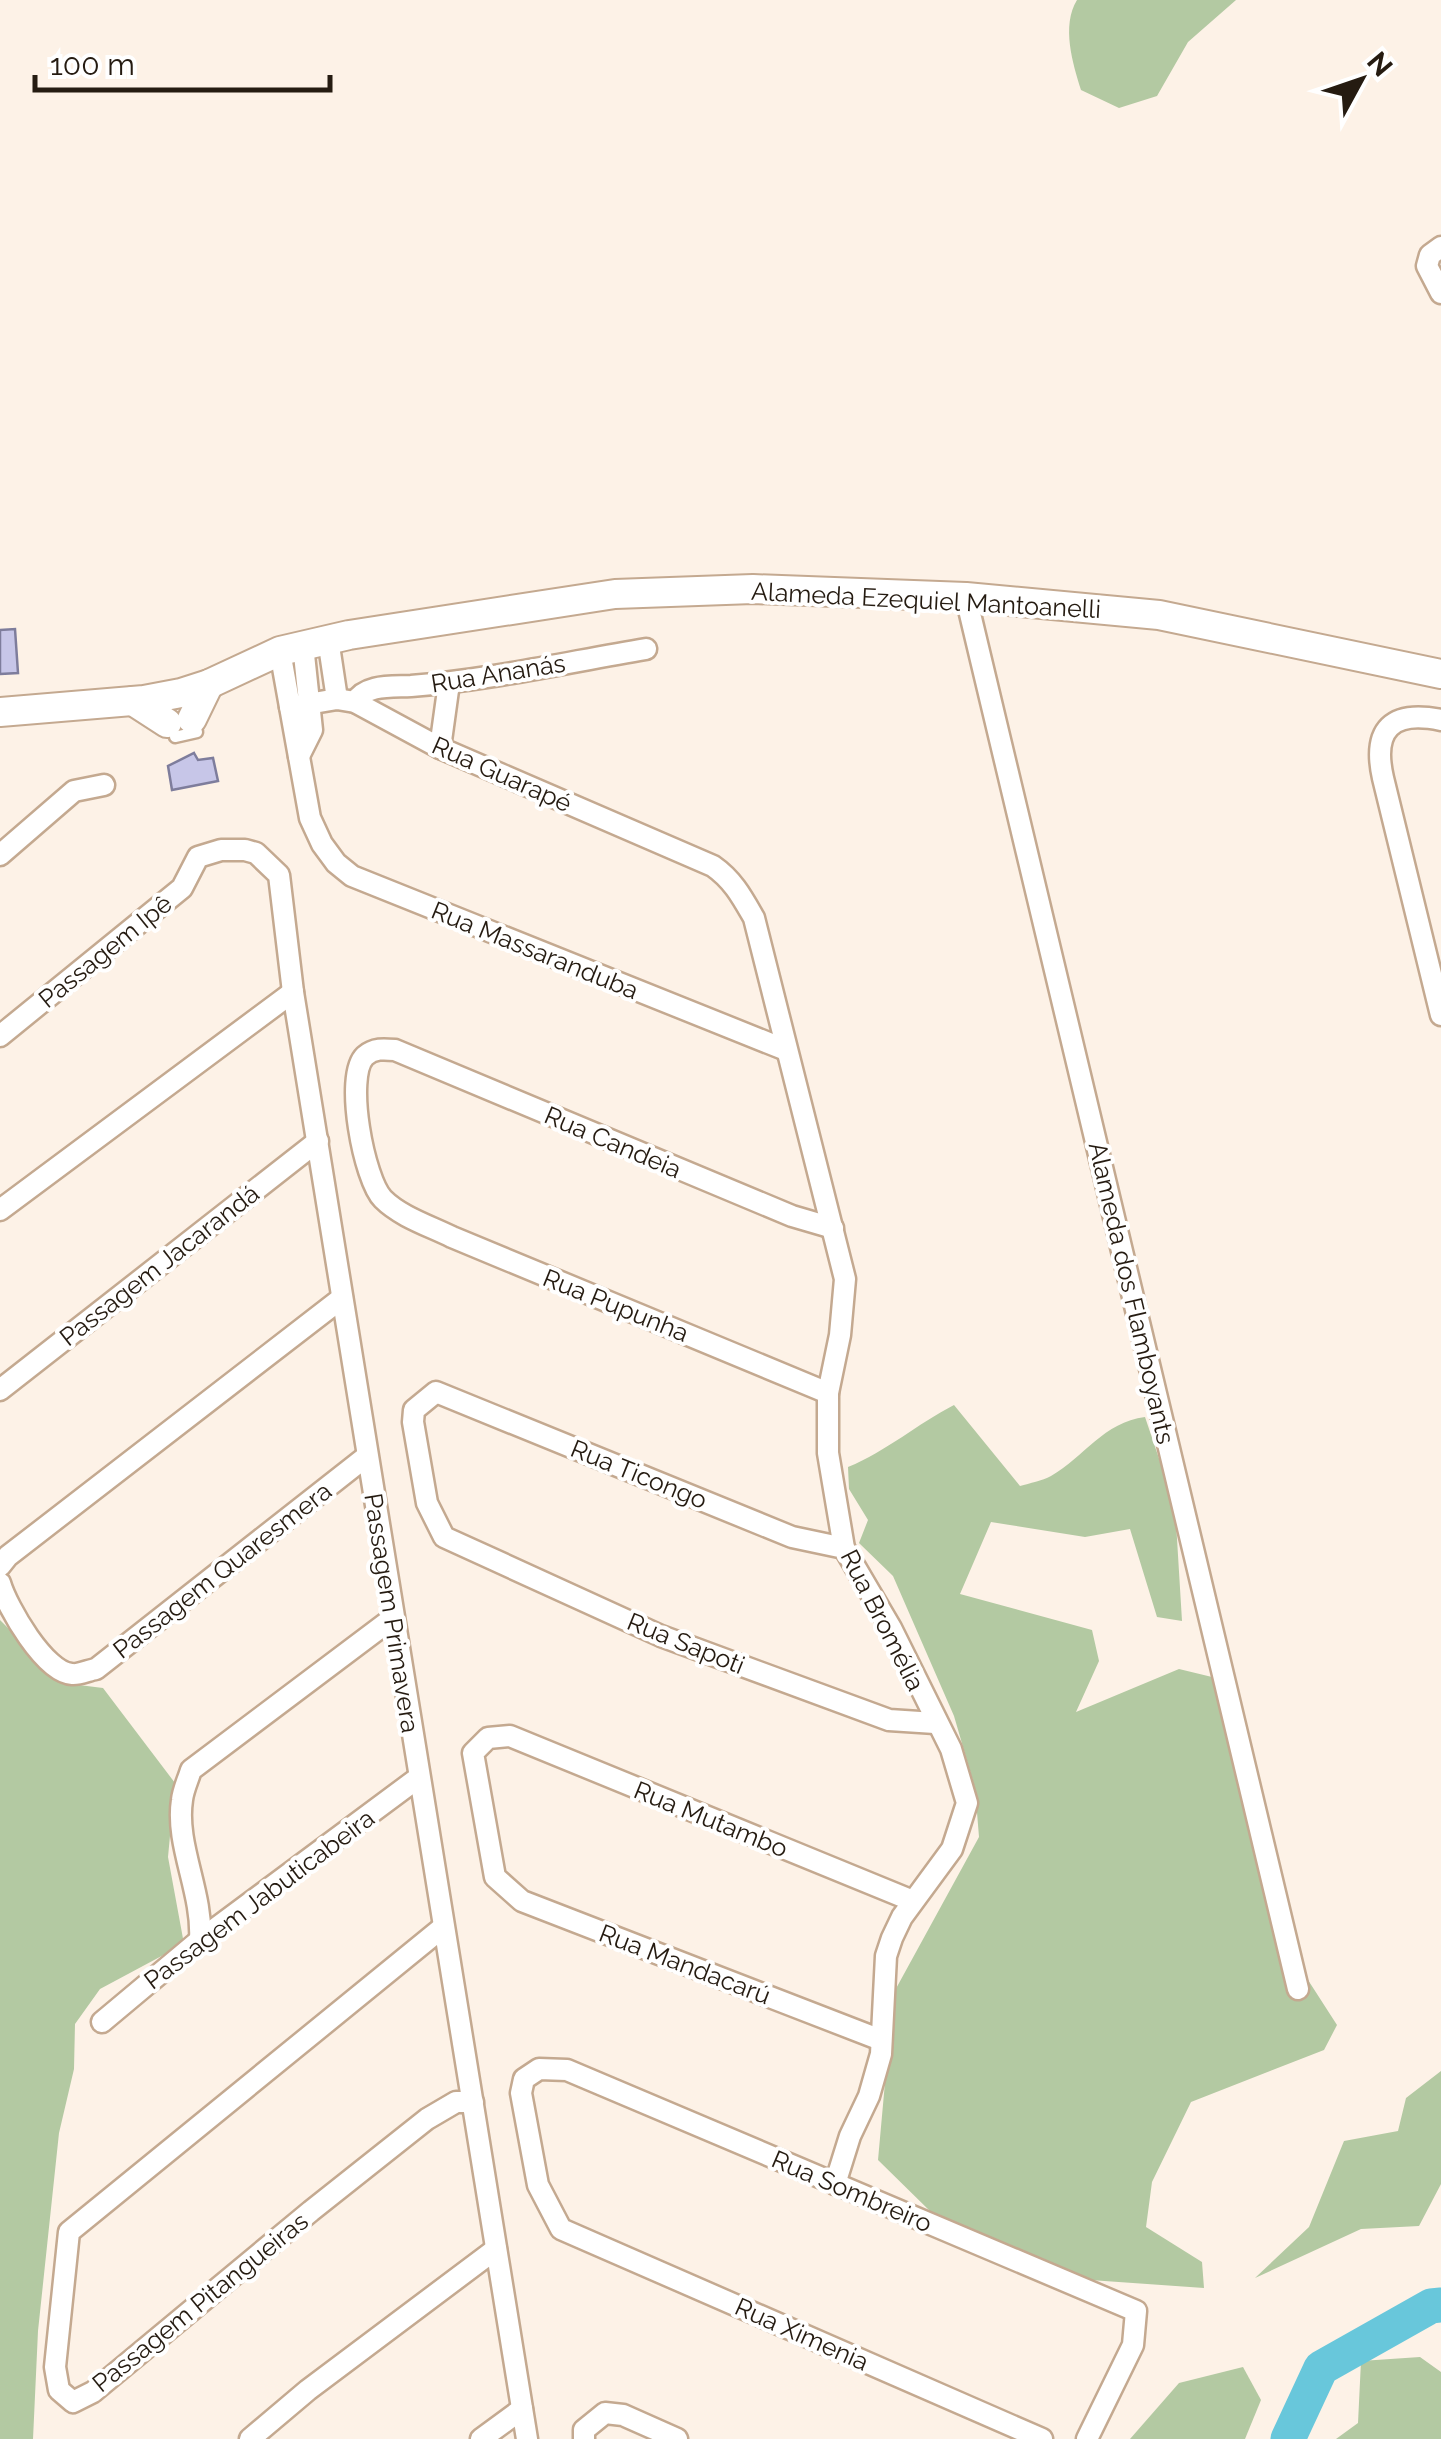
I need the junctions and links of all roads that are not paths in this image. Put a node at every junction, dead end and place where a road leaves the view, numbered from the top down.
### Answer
1 (1441, 246) edge
2 (1441, 293) edge
3 (966, 597) junction
4 (304, 645) junction
5 (646, 648) dead end
6 (1441, 674) edge
7 (450, 683) junction
8 (208, 684) junction
9 (346, 700) junction
10 (133, 701) junction
11 (300, 705) junction
12 (0, 712) edge
13 (1441, 720) edge
14 (440, 748) junction
15 (104, 785) dead end
16 (0, 855) edge
17 (198, 857) joint
18 (712, 866) joint
19 (293, 992) junction
20 (1441, 1015) edge
21 (0, 1036) edge
22 (395, 1050) joint
23 (786, 1050) junction
24 (318, 1140) junction
25 (0, 1210) edge
26 (834, 1228) junction
27 (342, 1298) junction
28 (0, 1390) edge
29 (828, 1393) junction
30 (367, 1456) junction
31 (444, 1537) joint
32 (844, 1548) junction
33 (0, 1566) edge
34 (0, 1583) edge
35 (393, 1618) junction
36 (935, 1723) junction
37 (510, 1736) joint
38 (418, 1778) junction
39 (913, 1901) junction
40 (442, 1928) junction
41 (200, 1940) junction
42 (1298, 1989) dead end
43 (102, 2022) dead end
44 (882, 2040) junction
45 (472, 2102) junction
46 (836, 2184) junction
47 (561, 2228) joint
48 (496, 2249) junction
49 (522, 2409) junction
50 (250, 2439) edge
51 (482, 2439) edge
52 (527, 2439) edge
53 (584, 2439) edge
54 (677, 2439) edge
55 (1042, 2439) edge
56 (1087, 2439) edge

1 - 2 street
3 - 4 main road, Alameda Ezequiel Mantoanelli
3 - 6 main road, Alameda Ezequiel Mantoanelli
3 - 42 street, Alameda dos Flamboyants
4 - 8 main road, Alameda Ezequiel Mantoanelli
4 - 9 street
4 - 11 street, Rua Massaranduba
5 - 7 street, Rua Ananás
7 - 9 street, Rua Ananás
7 - 14 street
8 - 10 main road, Alameda Ezequiel Mantoanelli
8 - 10 main road
9 - 11 street
9 - 14 street, Rua Guarapé
10 - 12 main road, Alameda Ezequiel Mantoanelli
11 - 23 street, Rua Massaranduba
13 - 20 street
14 - 18 street, Rua Guarapé
15 - 16 street
17 - 19 street, Passagem Primavera
17 - 21 street, Passagem Ipê
18 - 23 street, Rua Bromélia
19 - 24 street, Passagem Primavera
19 - 25 street
22 - 26 street, Rua Candeia
22 - 29 street, Rua Pupunha
23 - 26 street, Rua Bromélia
24 - 27 street, Passagem Primavera
24 - 28 street, Passagem Jacarandá
26 - 29 street, Rua Bromélia
27 - 30 street, Passagem Primavera
27 - 33 street
29 - 32 street, Rua Bromélia
30 - 34 street, Passagem Quaresmera
30 - 35 street, Passagem Primavera
31 - 32 street, Rua Ticongo
31 - 36 street, Rua Sapoti
32 - 36 street, Rua Bromélia
35 - 38 street, Passagem Primavera
35 - 41 street
36 - 39 street, Rua Bromélia
37 - 39 street, Rua Mutambo
37 - 44 street, Rua Mandacarú
38 - 40 street, Passagem Primavera
38 - 41 street, Passagem Jabuticabeira
39 - 44 street, Rua Bromélia
40 - 45 street, Passagem Primavera
40 - 45 street, Passagem Pitangueiras
41 - 43 street, Passagem Jabuticabeira
44 - 46 street, Rua Bromélia
45 - 48 street, Passagem Primavera
46 - 47 street, Rua Sombreiro
46 - 56 street, Rua Sombreiro
47 - 55 street, Rua Ximenia
48 - 49 street, Passagem Primavera
48 - 50 street
49 - 51 street
49 - 52 street, Passagem Primavera
53 - 54 street

